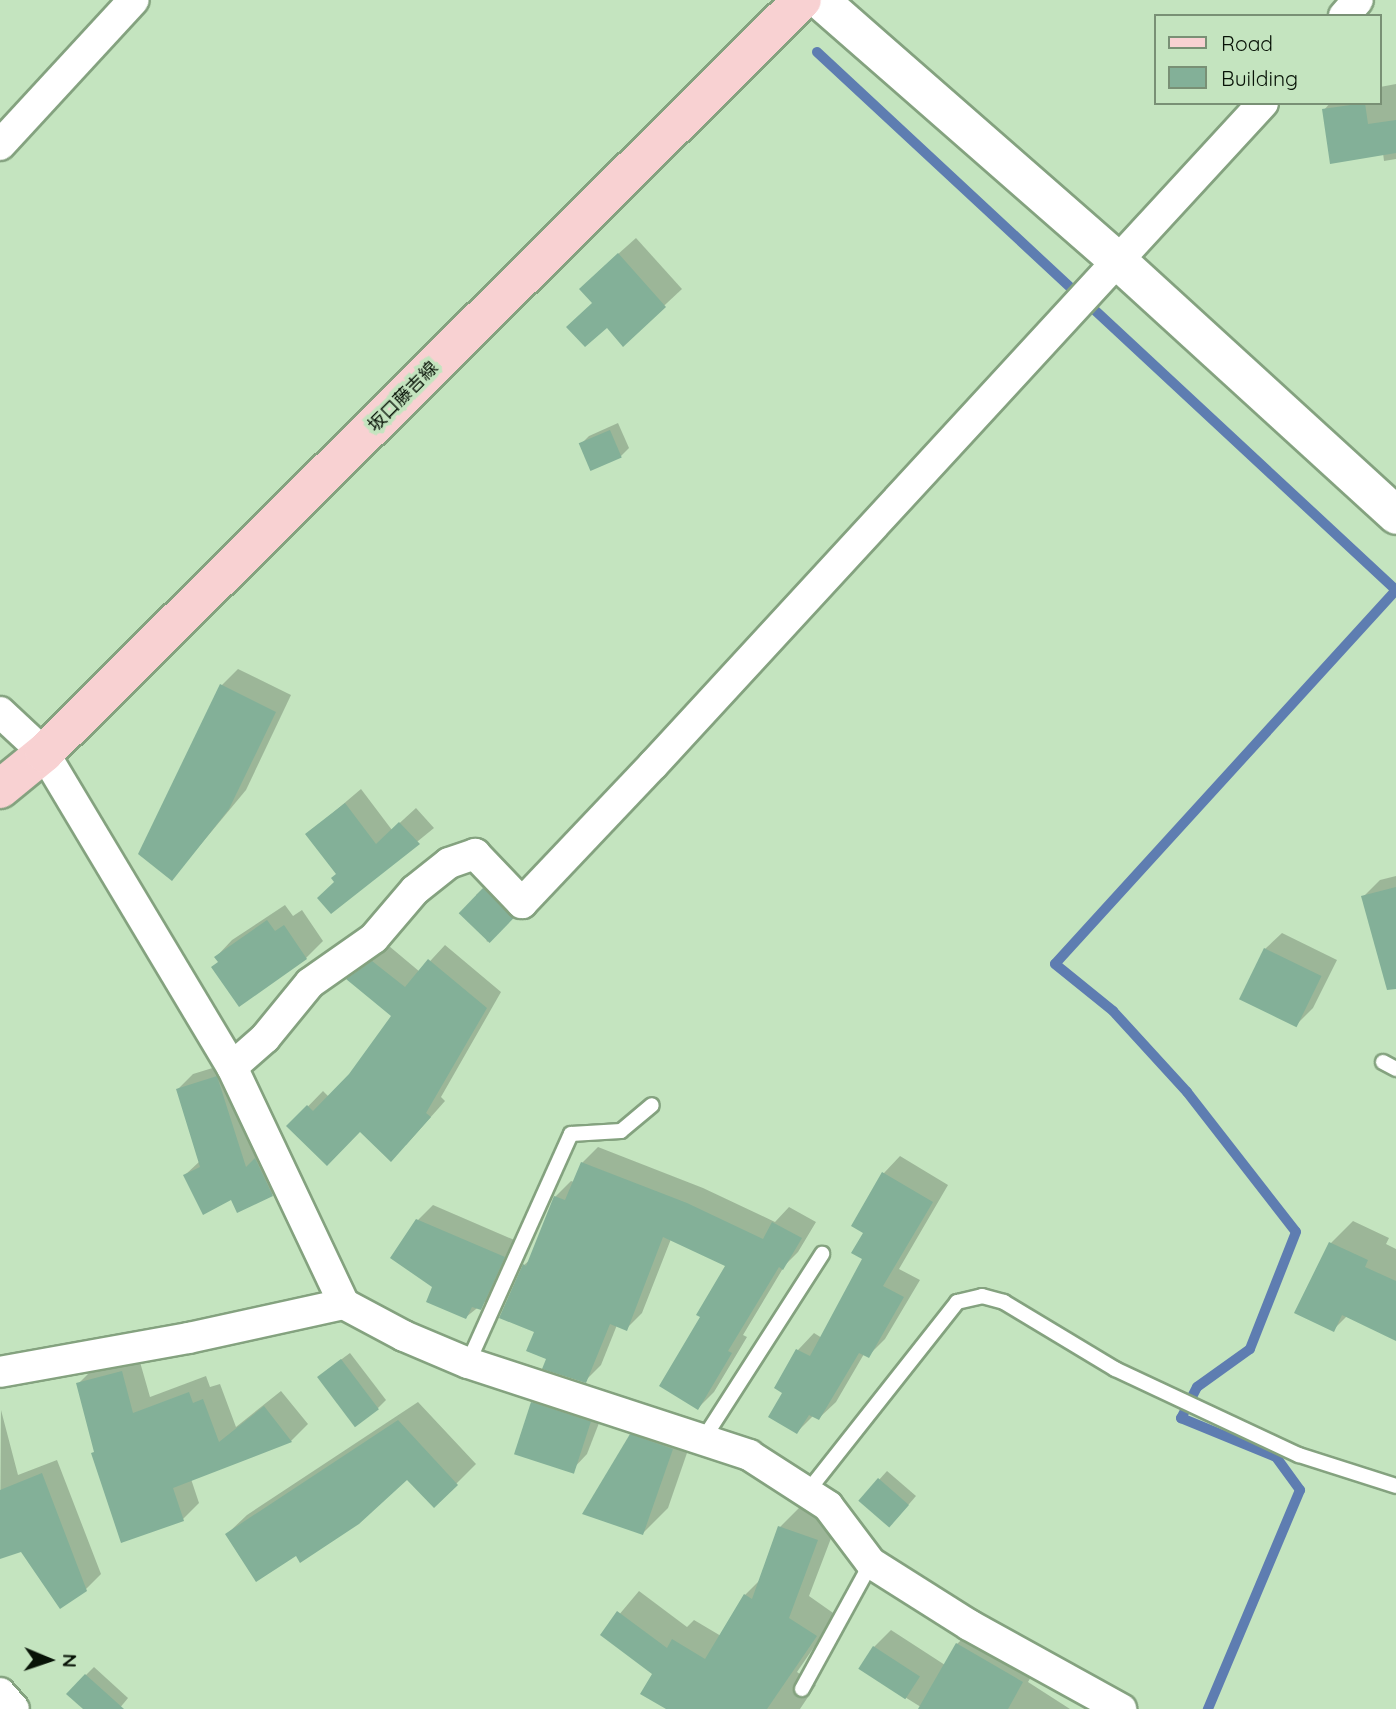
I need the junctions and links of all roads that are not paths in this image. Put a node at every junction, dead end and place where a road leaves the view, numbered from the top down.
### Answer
1 (134, 0) edge
2 (802, 0) edge
3 (820, 0) edge
4 (1358, 0) edge
5 (1346, 14) edge
6 (1261, 105) edge
7 (0, 145) edge
8 (1117, 260) junction
9 (1396, 515) edge
10 (0, 712) edge
11 (44, 753) junction
12 (0, 789) edge
13 (1382, 1062) dead end
14 (232, 1067) junction
15 (1396, 1069) edge
16 (652, 1105) dead end
17 (822, 1254) dead end
18 (344, 1304) junction
19 (468, 1363) junction
20 (0, 1372) edge
21 (704, 1438) junction
22 (1396, 1486) edge
23 (808, 1491) junction
24 (871, 1563) junction
25 (802, 1689) dead end
26 (0, 1693) edge
27 (15, 1709) edge
28 (1121, 1709) edge

1 - 7 street
2 - 11 main road, 坂口藤吉線
3 - 8 street
4 - 5 street
6 - 8 street
8 - 9 street
8 - 14 street
10 - 11 street
11 - 12 main road, 坂口藤吉線
11 - 14 street
13 - 15 lane
14 - 18 street
16 - 19 lane
17 - 21 lane
18 - 19 street
18 - 20 street
19 - 21 street
21 - 23 street
22 - 23 lane
23 - 24 street
24 - 25 lane
24 - 28 street
26 - 27 street

